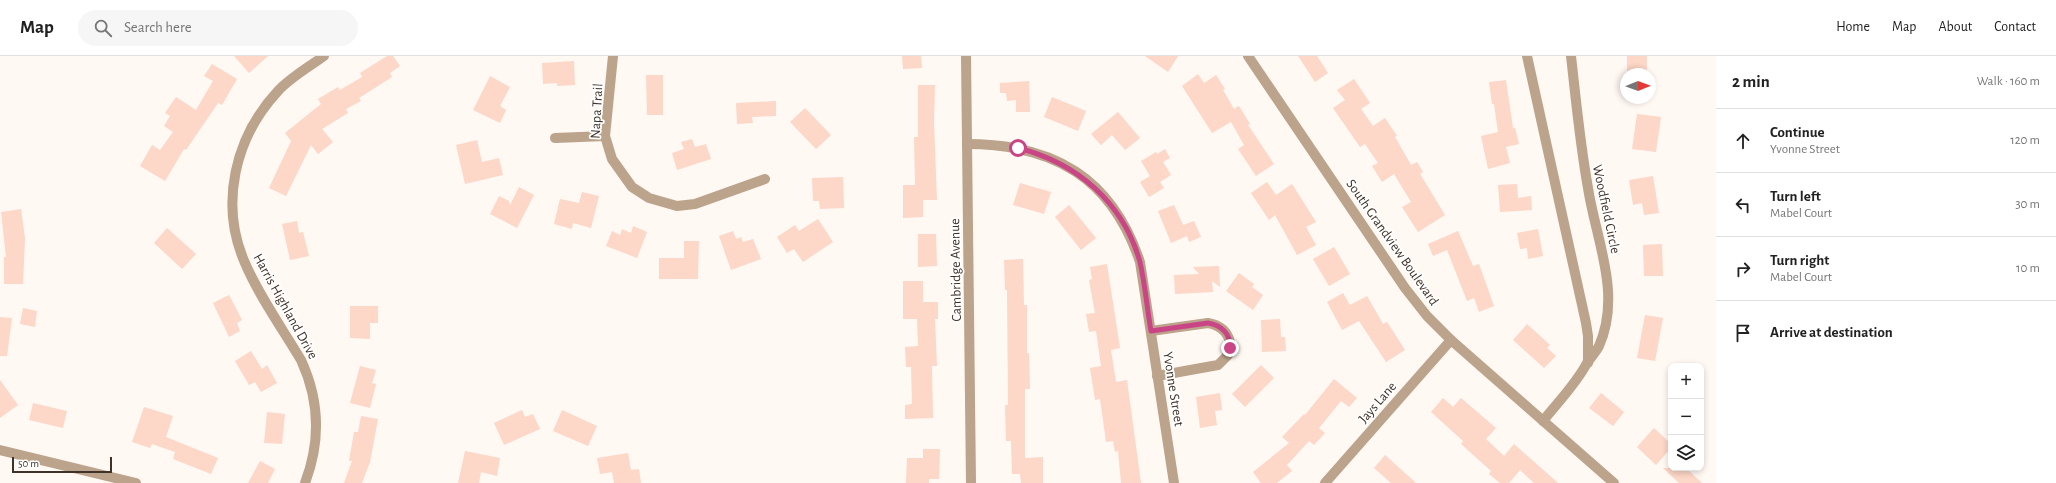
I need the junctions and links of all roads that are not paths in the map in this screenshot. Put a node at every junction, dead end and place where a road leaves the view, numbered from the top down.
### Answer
1 (324, 56) edge
2 (613, 56) edge
3 (966, 56) edge
4 (1248, 56) edge
5 (1527, 56) edge
6 (1571, 56) edge
7 (605, 136) junction
8 (555, 138) dead end
9 (967, 144) junction
10 (765, 178) dead end
11 (1151, 331) junction
12 (1451, 340) junction
13 (1588, 363) junction
14 (1157, 376) junction
15 (1543, 421) junction
16 (0, 450) edge
17 (1330, 481) edge
18 (136, 483) edge
19 (305, 483) edge
20 (971, 483) edge
21 (1174, 483) edge
22 (1614, 483) edge

1 - 19 street, Harris Highland Drive
2 - 7 street, Napa Trail
3 - 9 street, Cambridge Avenue
4 - 12 street, South Grandview Boulevard
5 - 13 street
6 - 13 street, Woodfield Circle
7 - 8 street
7 - 10 street, Napa Trail
9 - 11 street, Yvonne Street
9 - 20 street, Cambridge Avenue
11 - 14 street, Yvonne Street
11 - 14 street
12 - 15 street, South Grandview Boulevard
12 - 17 street, Jays Lane
13 - 15 street, Woodfield Circle
14 - 21 street, Yvonne Street
15 - 22 street, South Grandview Boulevard
16 - 18 street

